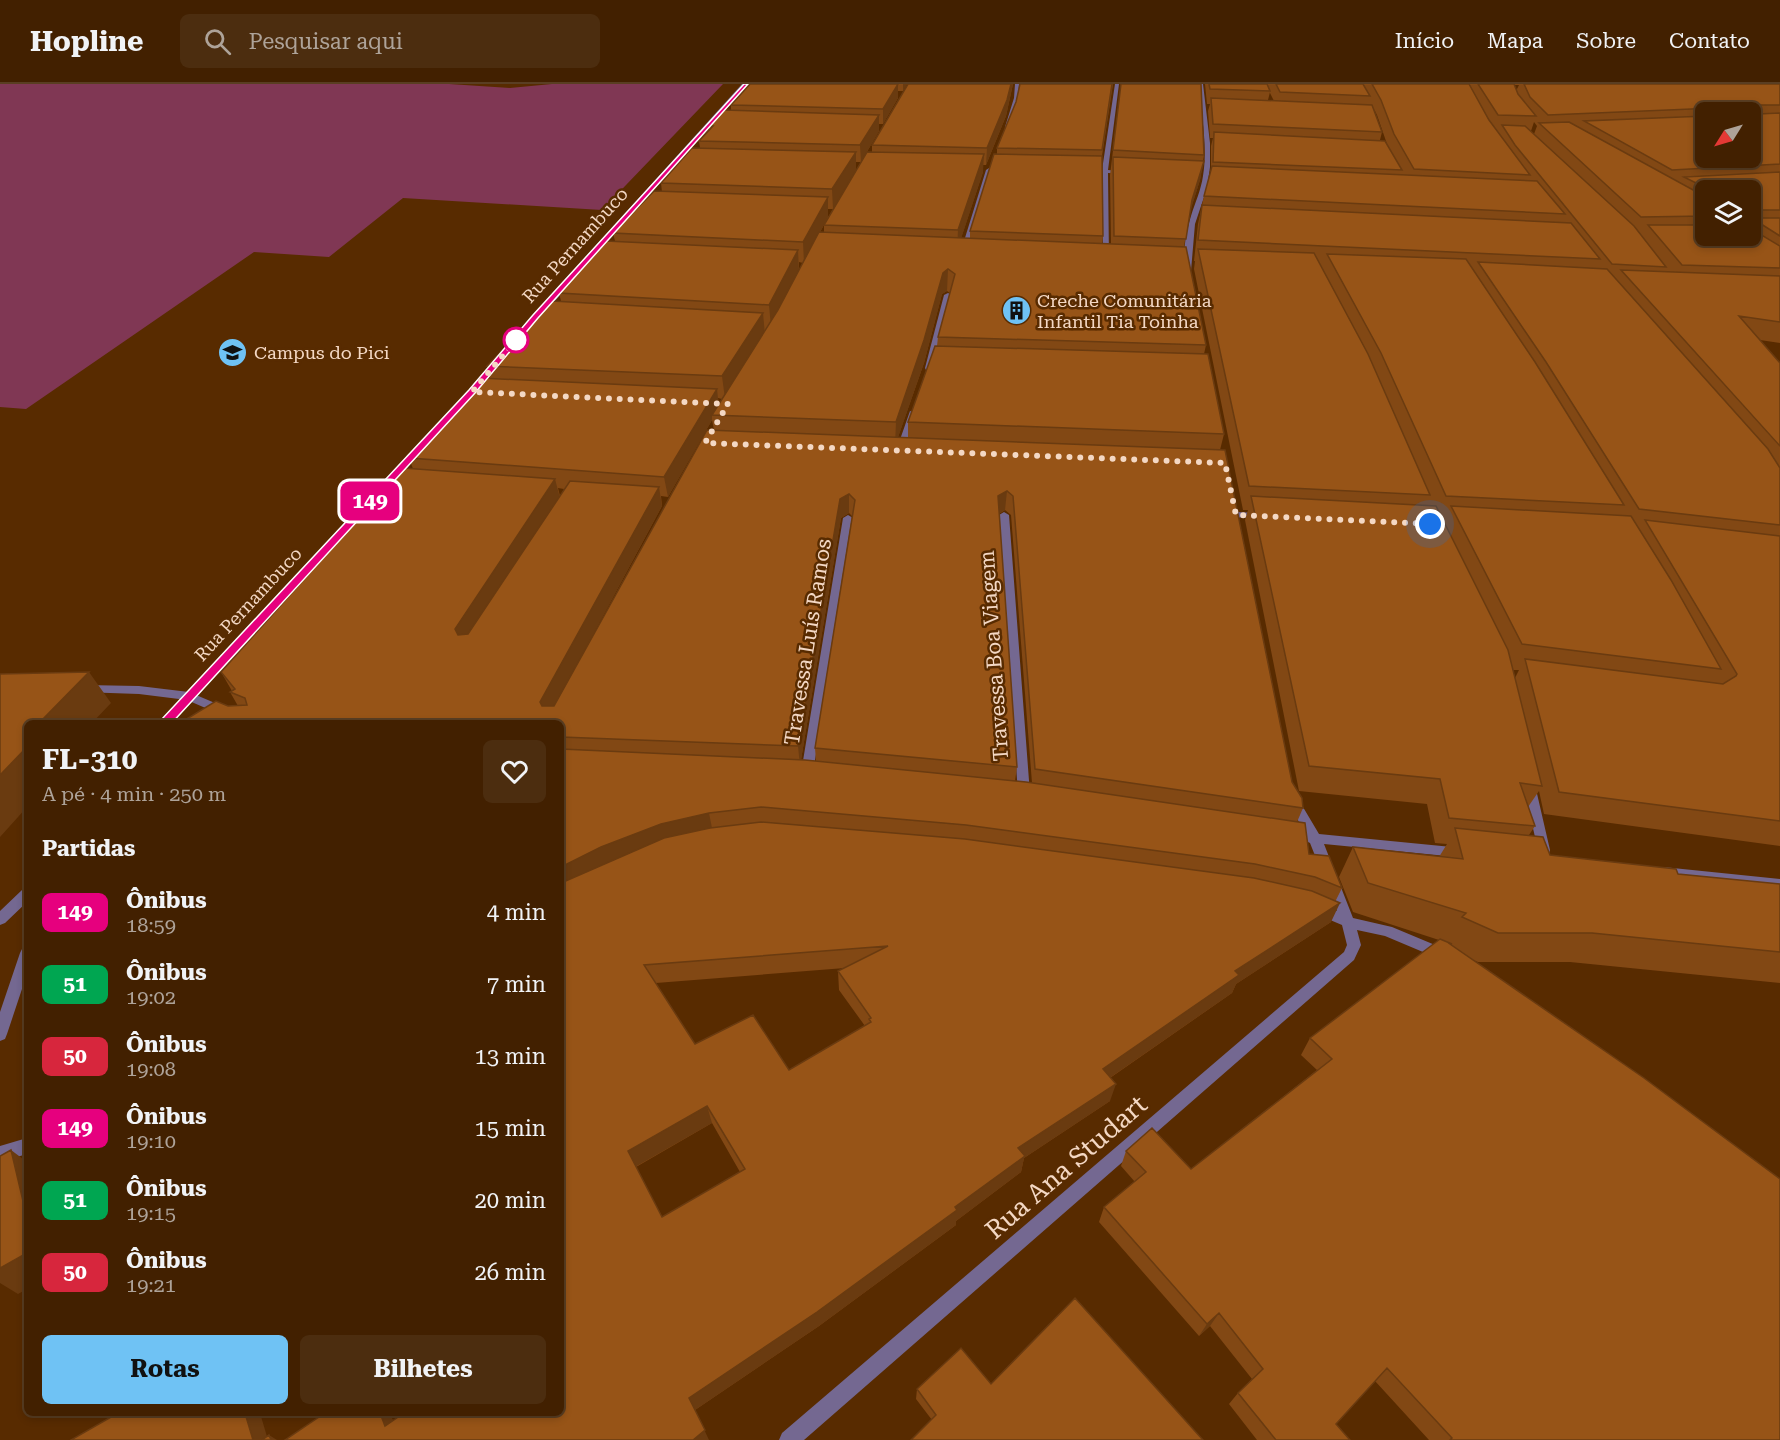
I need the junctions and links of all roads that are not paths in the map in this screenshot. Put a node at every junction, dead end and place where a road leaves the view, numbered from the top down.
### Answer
1 (1017, 84) edge
2 (1117, 84) edge
3 (1200, 84) edge
4 (746, 88) edge
5 (1203, 107) junction
6 (1214, 108) edge
7 (710, 123) junction
8 (722, 123) edge
9 (1006, 132) edge
10 (1206, 142) junction
11 (1218, 143) edge
12 (994, 160) edge
13 (674, 162) junction
14 (686, 162) edge
15 (978, 169) edge
16 (989, 169) junction
17 (1001, 169) edge
18 (1082, 171) edge
19 (1105, 171) junction
20 (1138, 173) edge
21 (1195, 176) edge
22 (1206, 179) junction
23 (1218, 182) edge
24 (637, 206) junction
25 (648, 206) edge
26 (1193, 220) junction
27 (1204, 220) edge
28 (950, 255) edge
29 (962, 255) junction
30 (591, 256) junction
31 (602, 256) edge
32 (973, 256) edge
33 (1095, 261) edge
34 (1106, 262) junction
35 (1118, 262) edge
36 (1175, 264) edge
37 (1187, 265) junction
38 (1198, 265) edge
39 (1191, 286) edge
40 (948, 295) edge
41 (536, 317) junction
42 (548, 317) edge
43 (522, 333) edge
44 (507, 350) edge
45 (930, 364) junction
46 (942, 364) edge
47 (926, 375) edge
48 (472, 392) junction
49 (483, 392) edge
50 (464, 400) edge
51 (915, 408) edge
52 (427, 440) edge
53 (889, 451) edge
54 (900, 451) junction
55 (912, 452) edge
56 (390, 480) junction
57 (402, 481) edge
58 (1004, 515) dead end
59 (1270, 516) edge
60 (848, 518) dead end
61 (1238, 526) edge
62 (73, 688) edge
63 (189, 696) junction
64 (168, 720) edge
65 (244, 720) edge
66 (807, 773) edge
67 (1527, 779) edge
68 (1291, 790) edge
69 (1024, 794) edge
70 (1309, 838) junction
71 (1465, 852) edge
72 (1546, 860) edge
73 (1652, 871) edge
74 (1780, 884) edge
75 (24, 897) edge
76 (1306, 903) edge
77 (0, 919) edge
78 (1348, 922) junction
79 (24, 962) edge
80 (1461, 962) edge
81 (0, 1034) edge
82 (24, 1147) edge
83 (0, 1154) edge
84 (789, 1440) edge

1 - 9 street
2 - 19 street
3 - 5 street
4 - 7 street, Rua Pernambuco
5 - 6 street
5 - 10 street
7 - 8 street
7 - 13 street, Rua Pernambuco
10 - 11 street
10 - 22 street
12 - 16 street
13 - 14 street
13 - 24 street, Rua Pernambuco
15 - 16 street
16 - 17 street
16 - 29 street
18 - 19 street
19 - 20 street
19 - 34 street
21 - 22 street
22 - 23 street
22 - 26 street
24 - 25 street
24 - 30 street, Rua Pernambuco
26 - 27 street
26 - 37 street
28 - 29 street
29 - 32 street
30 - 31 street
30 - 41 street, Rua Pernambuco
33 - 34 street
34 - 35 street
36 - 37 street
37 - 38 street
37 - 39 street
40 - 45 street
41 - 42 street
41 - 43 street, Rua Pernambuco
44 - 48 street
45 - 46 street
45 - 47 street
48 - 49 street
48 - 50 street
51 - 54 street
52 - 56 street, Rua Pernambuco
53 - 54 street
54 - 55 street
56 - 57 street
56 - 63 street, Rua Pernambuco
58 - 69 street, Travessa Boa Viagem
59 - 61 street
60 - 66 street, Travessa Luís Ramos
62 - 63 street
63 - 64 street, Rua Pernambuco
63 - 65 street
67 - 72 street
68 - 70 street, Rua Ana Studart
70 - 71 street
70 - 78 street, Rua Ana Studart
73 - 74 street
75 - 77 street
76 - 78 street
78 - 80 street
78 - 84 street, Rua Ana Studart
79 - 81 street
82 - 83 street

